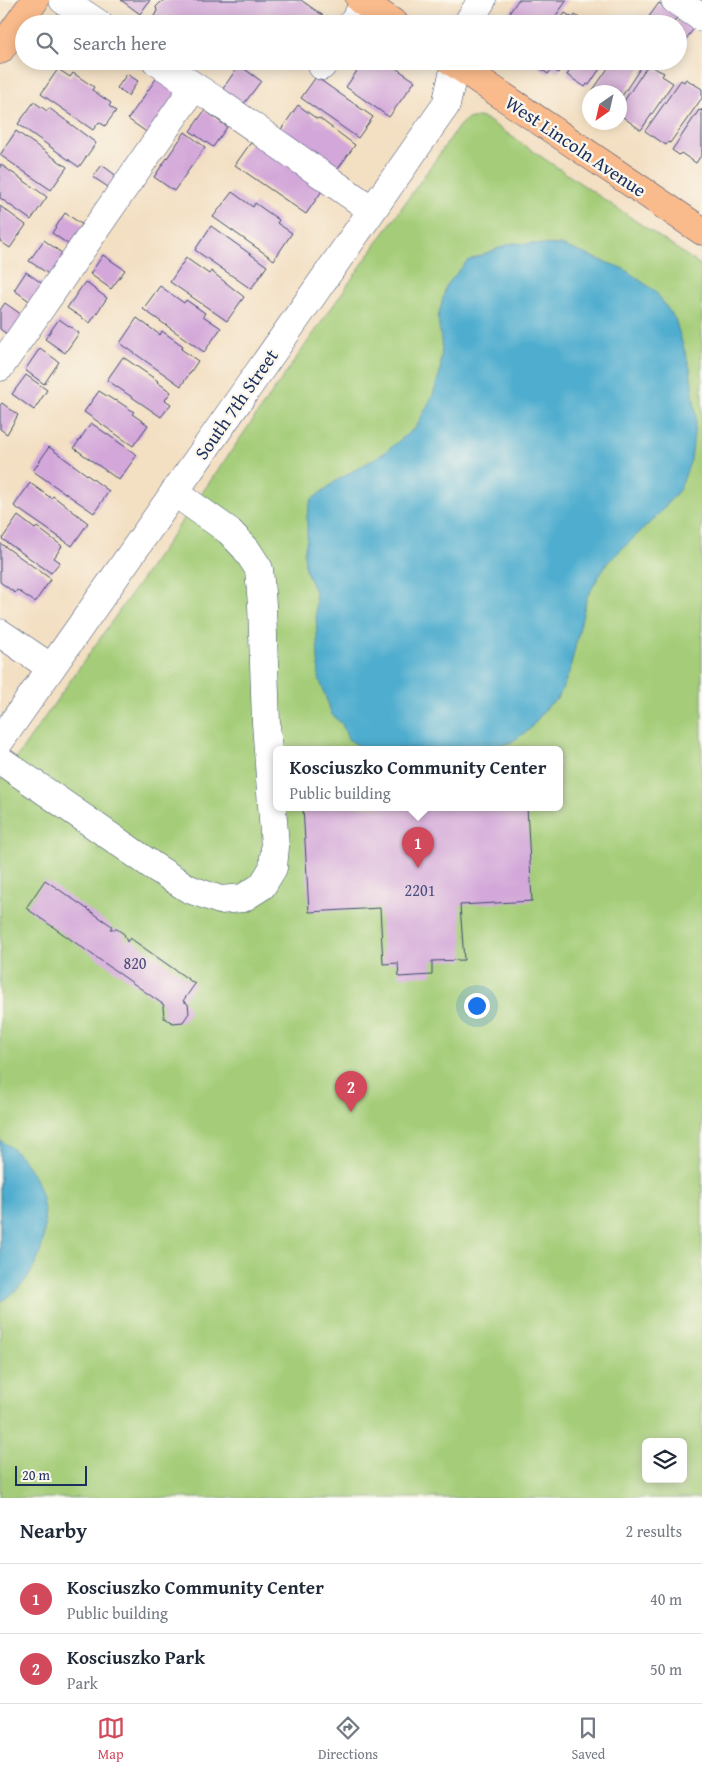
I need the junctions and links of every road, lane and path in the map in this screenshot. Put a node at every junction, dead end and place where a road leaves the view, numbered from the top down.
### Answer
1 (35, 0) edge
2 (63, 0) edge
3 (482, 0) edge
4 (359, 9) edge
5 (24, 15) edge
6 (86, 15) edge
7 (373, 15) edge
8 (473, 15) edge
9 (15, 29) edge
10 (0, 50) edge
11 (170, 70) edge
12 (453, 70) edge
13 (466, 70) edge
14 (194, 86) junction
15 (372, 210) junction
16 (702, 231) edge
17 (0, 367) edge
18 (174, 492) junction
19 (0, 633) edge
20 (50, 668) junction
21 (0, 741) edge
22 (0, 760) edge

1 - 5 main road
2 - 6 street
3 - 8 street
4 - 7 main road
9 - 10 main road
11 - 14 street
12 - 15 street, South 7th Street
13 - 16 main road, West Lincoln Avenue
14 - 15 street
14 - 17 street
15 - 18 street, South 7th Street
18 - 20 street, South 7th Street
18 - 22 street
19 - 20 street
20 - 21 street, South 7th Street

